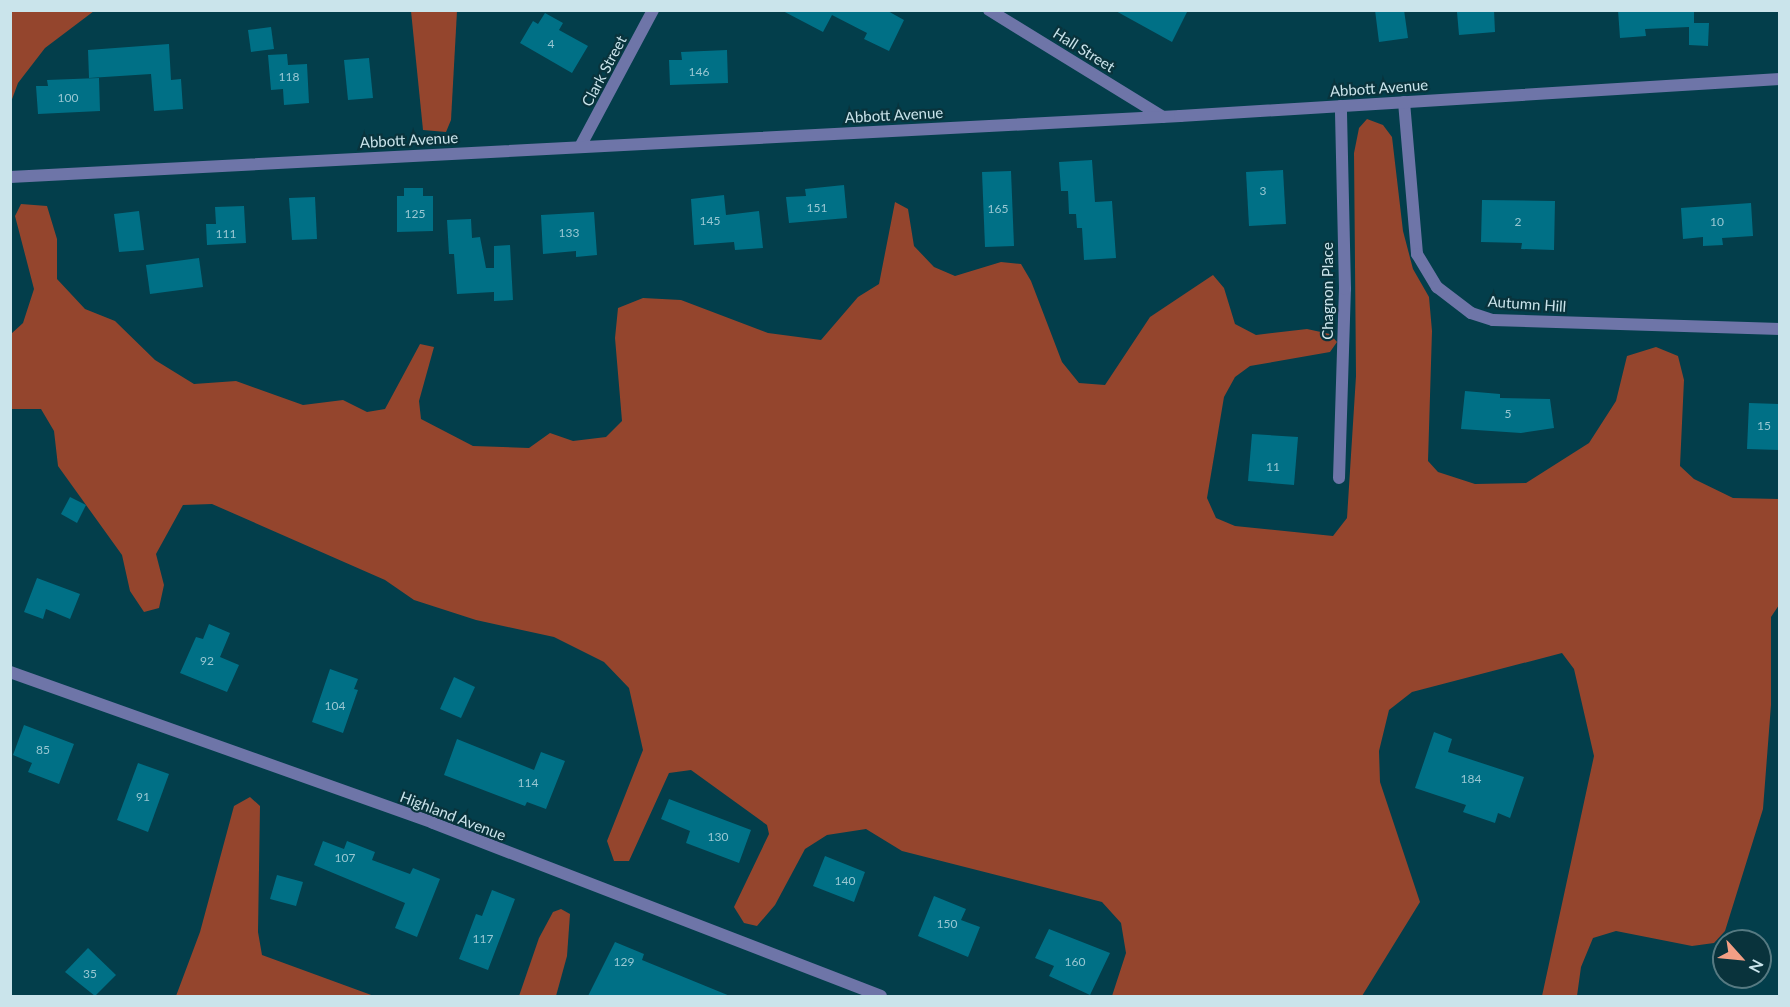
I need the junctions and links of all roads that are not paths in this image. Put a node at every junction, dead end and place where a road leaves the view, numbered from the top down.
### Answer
1 (653, 10) edge
2 (989, 10) edge
3 (1779, 79) edge
4 (1404, 102) junction
5 (1341, 106) junction
6 (1163, 117) junction
7 (581, 145) junction
8 (10, 177) edge
9 (1779, 329) edge
10 (1339, 477) dead end
11 (10, 672) edge
12 (881, 996) edge

1 - 7 street, Clark Street
2 - 6 street, Hall Street
3 - 4 street, Abbott Avenue
4 - 5 street, Abbott Avenue
4 - 9 street, Autumn Hill
5 - 6 street, Abbott Avenue
5 - 10 street, Chagnon Place
6 - 7 street, Abbott Avenue
7 - 8 street, Abbott Avenue
11 - 12 street, Highland Avenue

